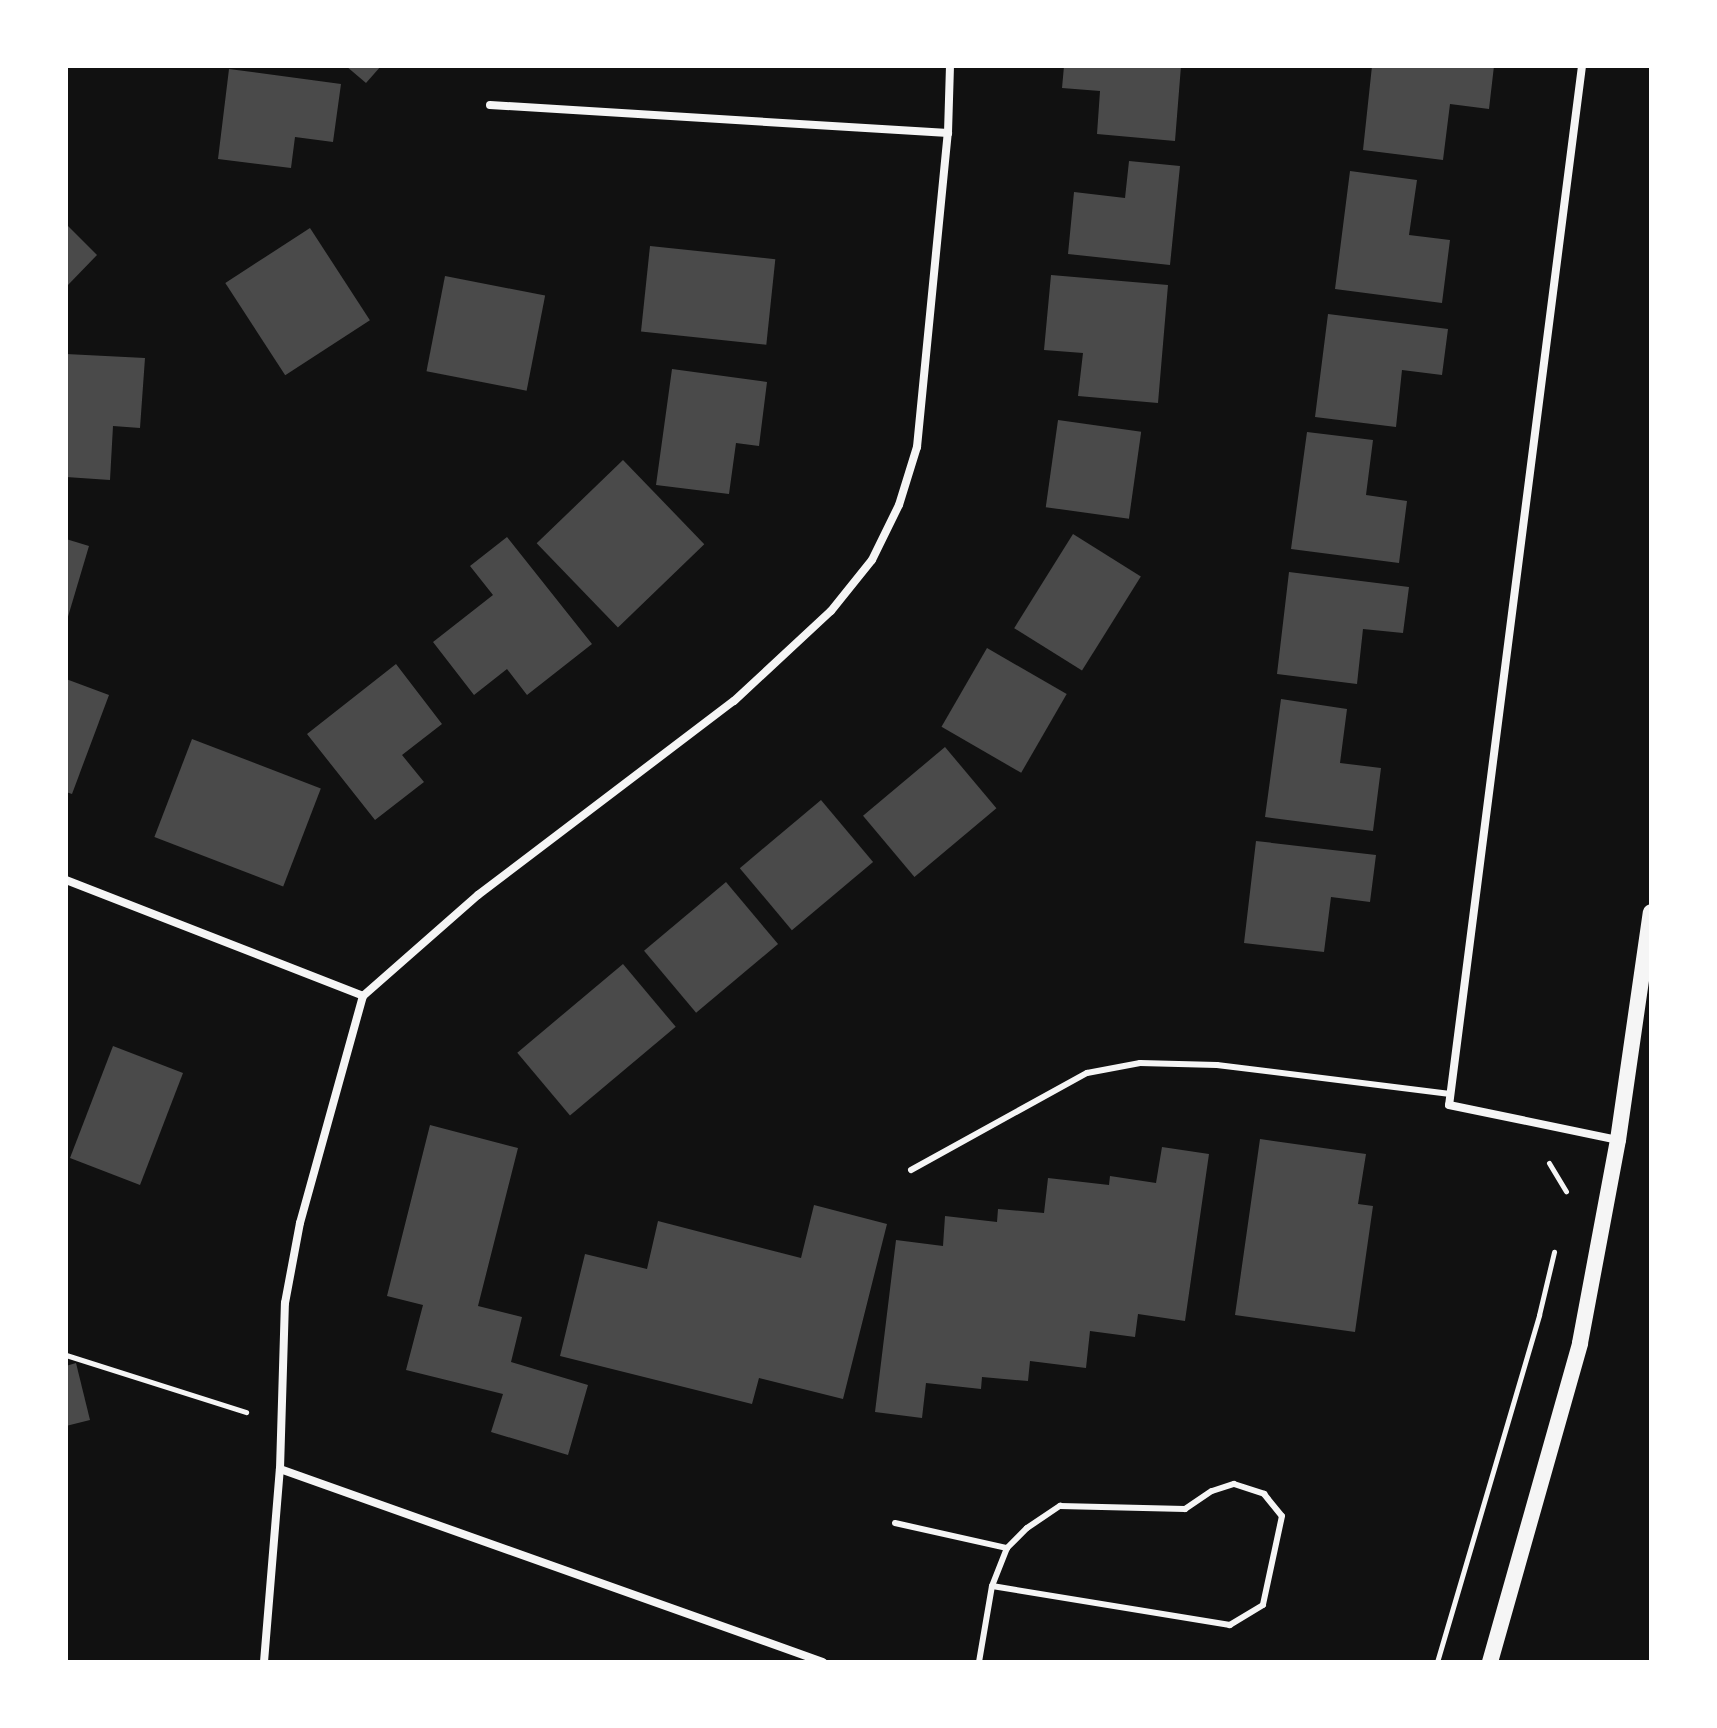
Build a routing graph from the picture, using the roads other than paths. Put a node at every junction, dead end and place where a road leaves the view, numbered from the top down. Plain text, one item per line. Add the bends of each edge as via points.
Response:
1 (950, 66) edge
2 (1582, 66) edge
3 (490, 105) dead end
4 (948, 133) junction
5 (66, 880) edge
6 (1651, 912) edge
7 (363, 996) junction
8 (1450, 1094) junction
9 (1618, 1140) junction
10 (911, 1170) dead end
11 (280, 1469) junction
12 (895, 1523) dead end
13 (1007, 1548) junction
14 (992, 1586) junction
15 (264, 1662) edge
16 (823, 1662) edge
17 (979, 1662) edge
18 (1490, 1662) edge

1 - 4 street
2 - 8 street
3 - 4 street
4 - 7 street via 917,447 899,505 872,560 831,611 734,701 478,895
5 - 7 street
6 - 9 main road
7 - 11 street via 300,1223 285,1303
8 - 9 street via 1449,1105
8 - 10 lane via 1217,1065 1140,1063 1087,1073
9 - 18 main road via 1580,1343
11 - 15 street
11 - 16 street
12 - 13 lane
13 - 14 lane
13 - 14 lane via 1060,1506 1185,1509 1234,1484 1264,1494 1282,1516 1263,1605 1230,1625
14 - 17 lane

